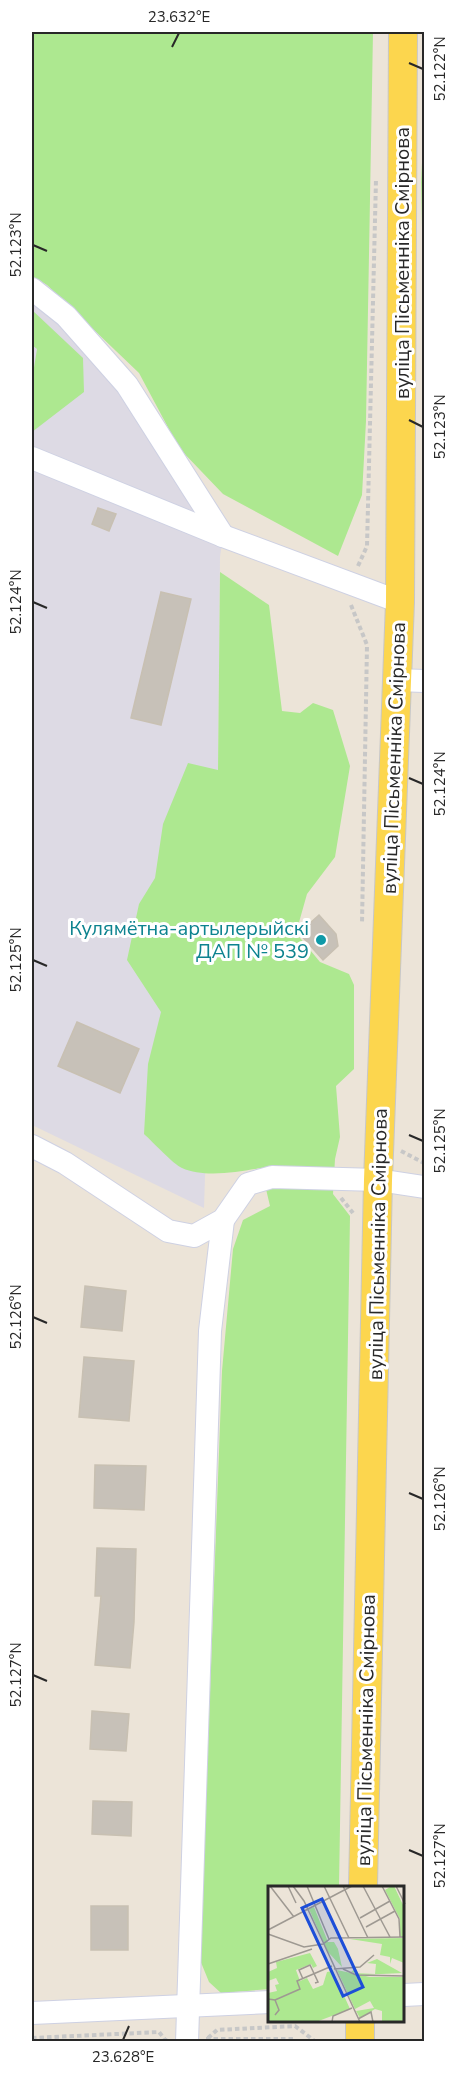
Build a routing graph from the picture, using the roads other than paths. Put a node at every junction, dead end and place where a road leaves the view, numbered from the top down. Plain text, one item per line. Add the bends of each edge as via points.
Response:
1 (403, 32) edge
2 (32, 289) edge
3 (32, 458) edge
4 (223, 536) junction
5 (400, 602) junction
6 (411, 680) edge
7 (32, 1146) edge
8 (378, 1180) junction
9 (424, 1187) edge
10 (223, 1220) junction
11 (363, 1886) edge
12 (424, 1994) edge
13 (405, 1995) edge
14 (268, 2002) edge
15 (188, 2007) junction
16 (32, 2013) edge
17 (360, 2022) edge
18 (187, 2040) edge
19 (360, 2042) edge

1 - 5 main road, вуліца Пісьменніка Смірнова
2 - 4 street via 66,316 127,385
3 - 4 street, вуліца Пісьменніка Смірнова
4 - 5 street, вуліца Пісьменніка Смірнова
5 - 6 main road, вуліца Пісьменніка Смірнова
6 - 8 main road, вуліца Пісьменніка Смірнова
7 - 10 street via 65,1163 168,1231 194,1236
8 - 9 street
8 - 10 street via 272,1177 248,1184
8 - 11 main road, вуліца Пісьменніка Смірнова
10 - 15 street via 210,1331
12 - 13 street
14 - 15 street
15 - 16 street
15 - 18 street
17 - 19 main road

